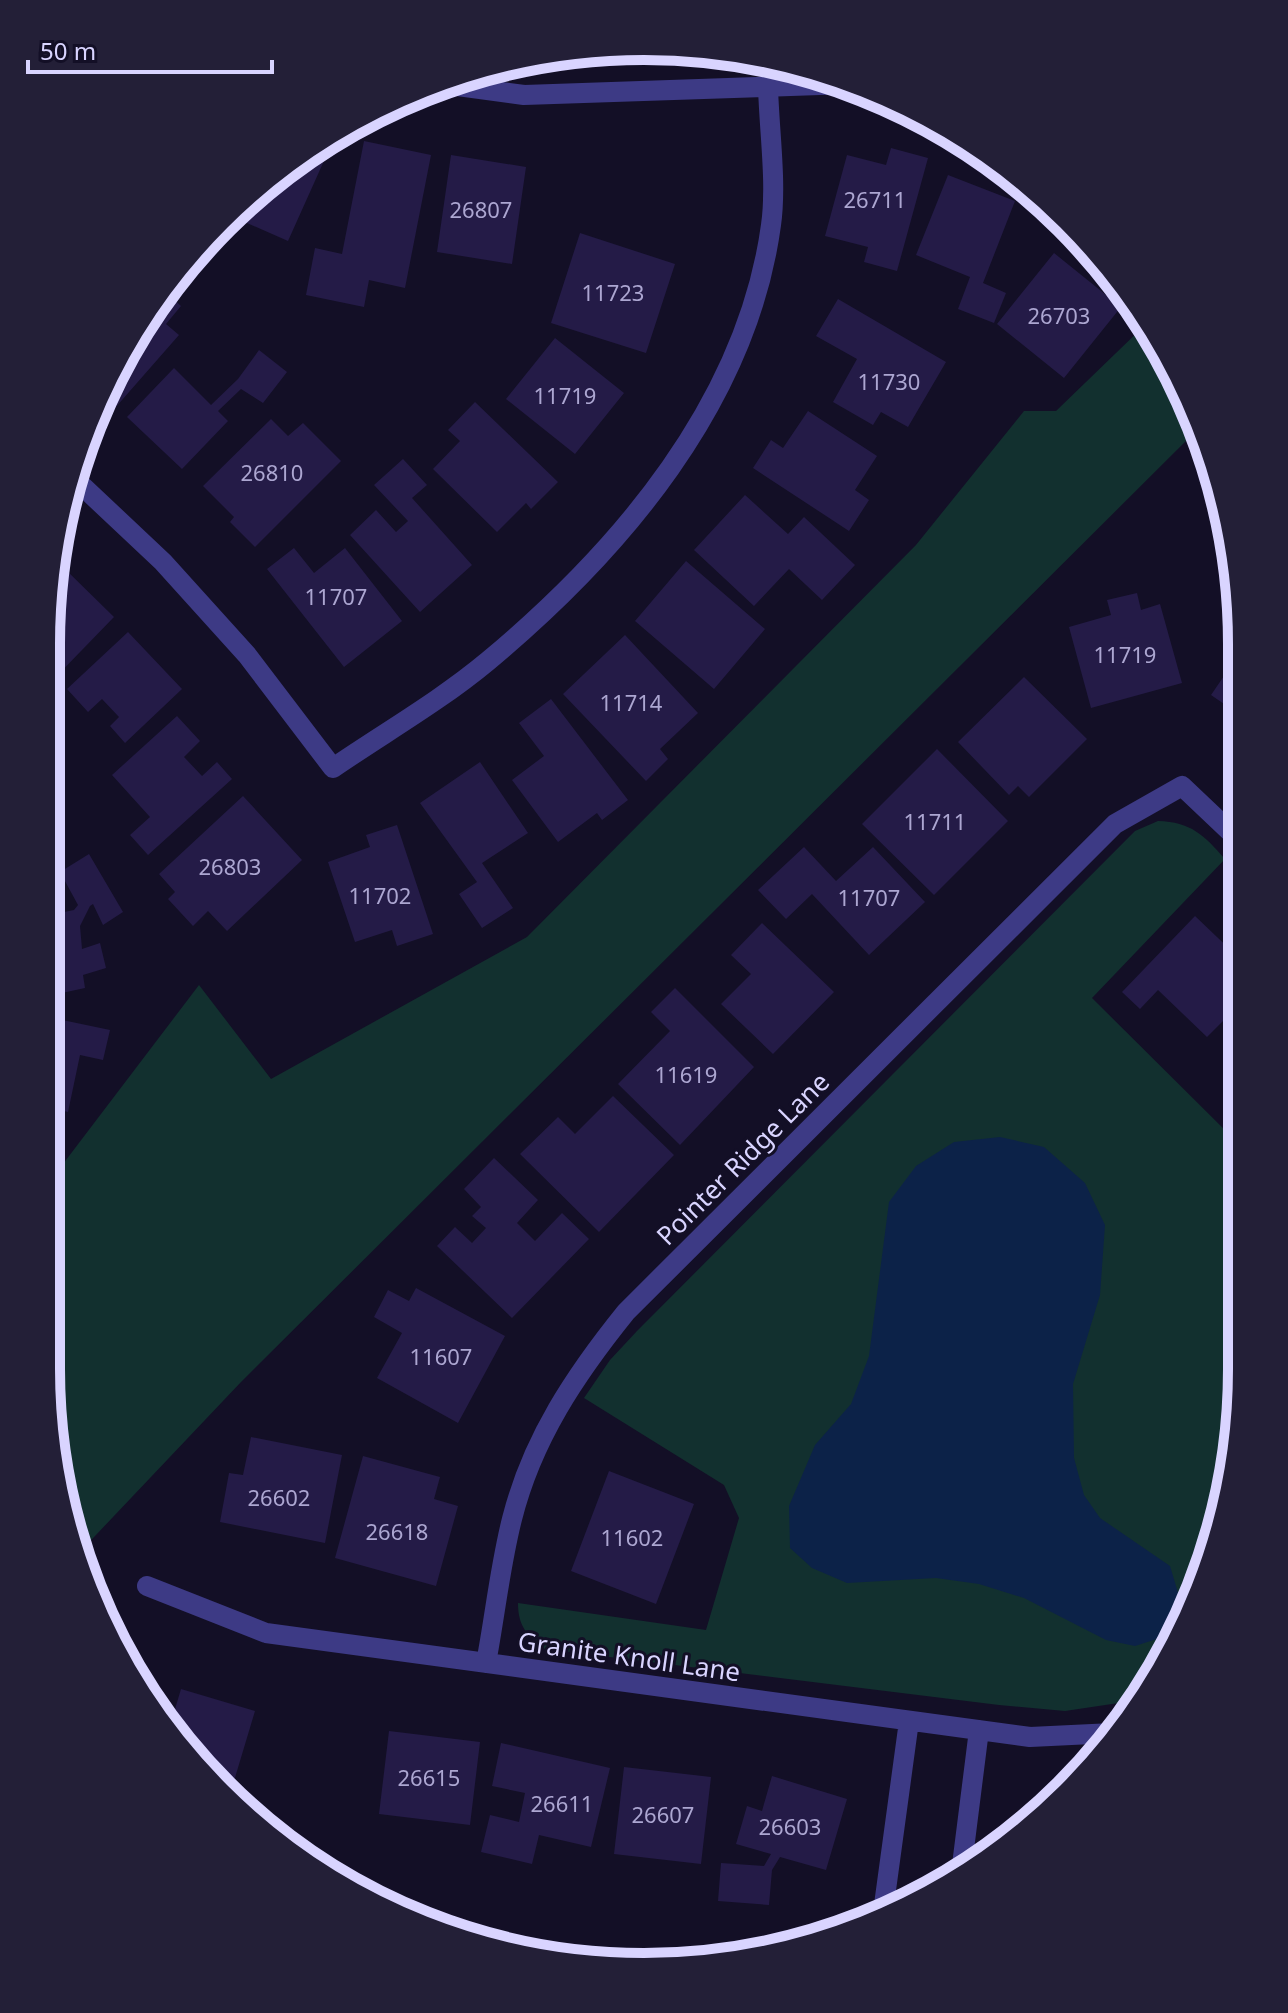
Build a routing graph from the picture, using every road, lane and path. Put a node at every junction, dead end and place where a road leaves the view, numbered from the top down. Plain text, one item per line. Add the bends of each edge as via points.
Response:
1 (812, 85) edge
2 (768, 86) junction
3 (468, 87) edge
4 (82, 486) edge
5 (1228, 830) edge
6 (147, 1586) dead end
7 (486, 1663) junction
8 (909, 1721) junction
9 (979, 1730) junction
10 (1100, 1734) edge
11 (963, 1858) edge
12 (884, 1901) edge

1 - 2 street
2 - 3 street via 524,95
2 - 4 street via 772,223 756,301 725,379 666,475 599,556 487,662 333,768 247,655 163,562
5 - 7 street, Pointer Ridge Lane via 1182,786 1115,824 626,1312 587,1361 539,1441 512,1518
6 - 7 street, Granite Knoll Lane via 266,1633
7 - 8 street, Granite Knoll Lane
8 - 9 street, Granite Knoll Lane
8 - 12 street
9 - 10 street, Granite Knoll Lane via 1030,1737
9 - 11 street

